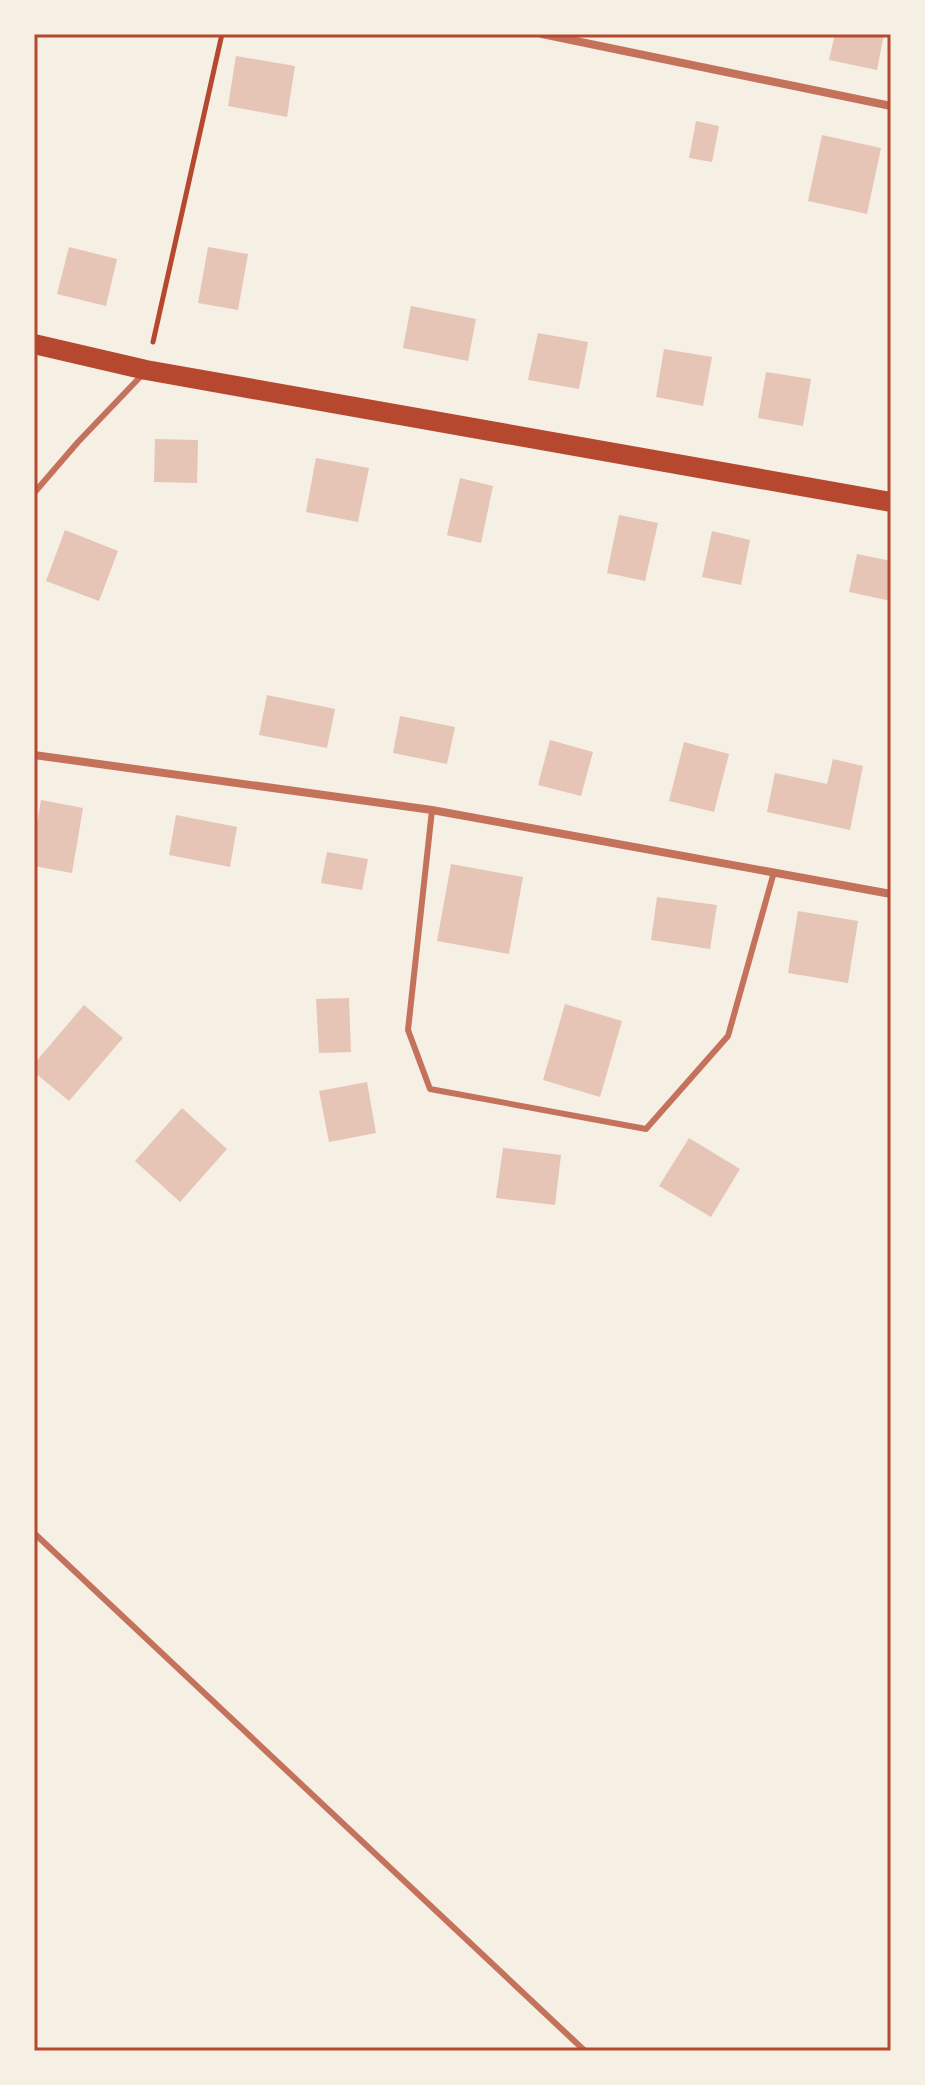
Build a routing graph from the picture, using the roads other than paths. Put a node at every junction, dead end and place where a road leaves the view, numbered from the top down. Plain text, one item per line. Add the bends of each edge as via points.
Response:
1 (542, 34) edge
2 (891, 106) edge
3 (34, 344) edge
4 (146, 370) junction
5 (34, 493) edge
6 (891, 502) edge
7 (34, 755) edge
8 (432, 810) junction
9 (774, 872) junction
10 (891, 894) edge
11 (34, 1533) edge
12 (585, 2051) edge

1 - 2 street
3 - 4 main road
4 - 5 lane
4 - 6 main road
7 - 8 street
8 - 9 street
8 - 9 lane via 408,1030 430,1089 646,1129 728,1036
9 - 10 street
11 - 12 lane

